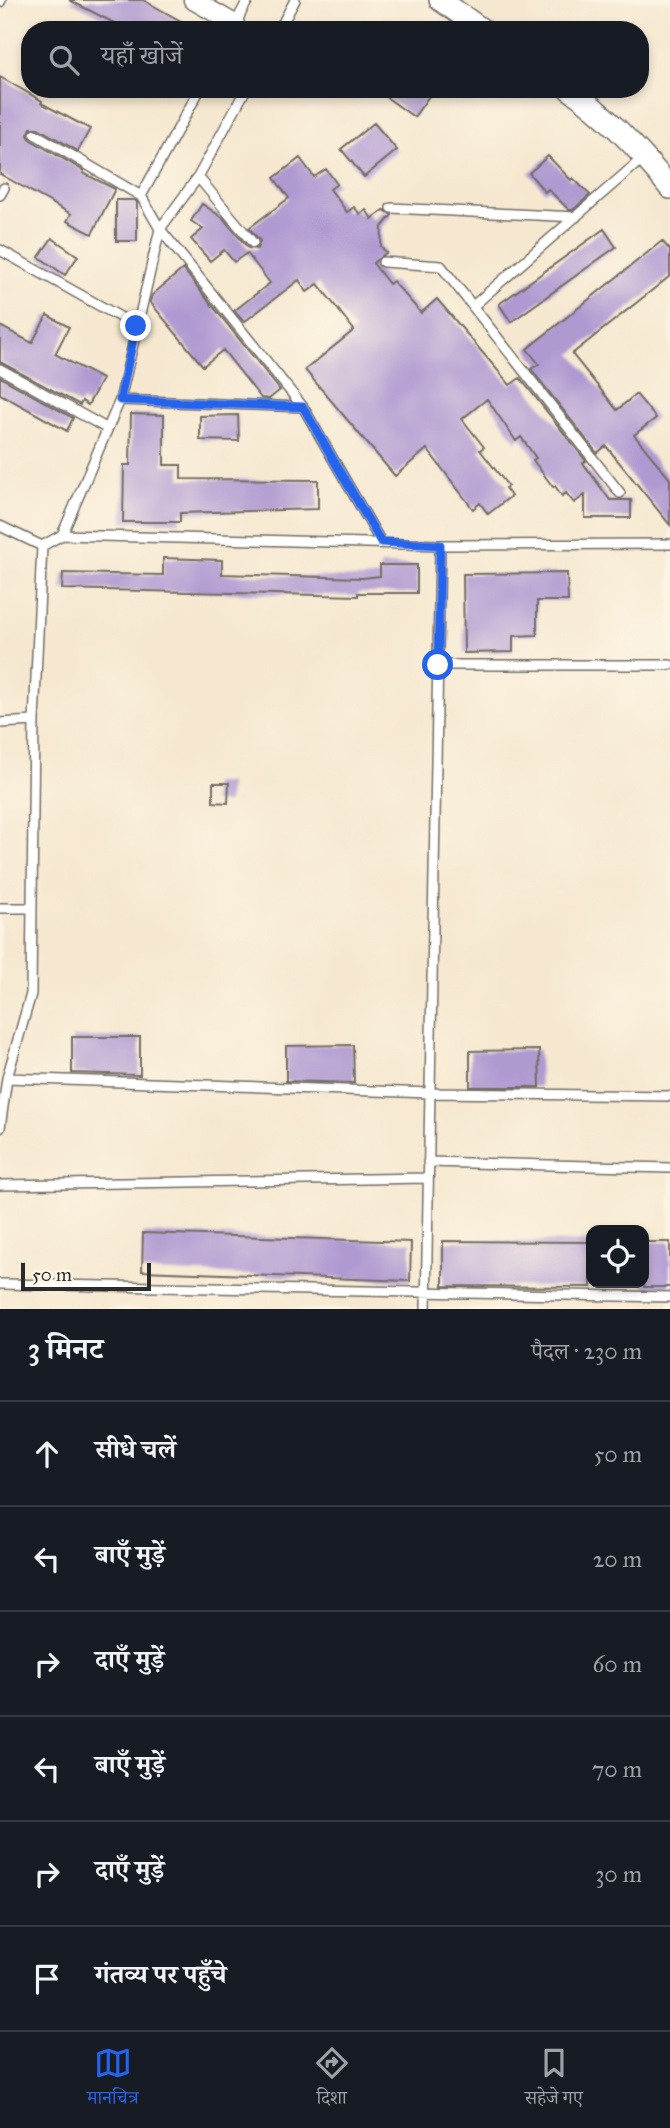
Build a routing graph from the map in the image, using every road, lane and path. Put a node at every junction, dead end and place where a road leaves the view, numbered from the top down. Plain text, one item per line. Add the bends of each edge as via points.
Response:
1 (192, 0) edge
2 (248, 0) edge
3 (295, 0) edge
4 (440, 0) edge
5 (225, 21) edge
6 (237, 21) edge
7 (284, 21) edge
8 (470, 21) edge
9 (195, 98) edge
10 (241, 98) edge
11 (582, 98) edge
12 (35, 134) dead end
13 (645, 156) junction
14 (198, 177) junction
15 (670, 188) edge
16 (141, 196) junction
17 (391, 208) dead end
18 (576, 217) junction
19 (160, 229) junction
20 (253, 243) dead end
21 (0, 250) edge
22 (383, 262) dead end
23 (473, 306) junction
24 (136, 326) junction
25 (0, 369) edge
26 (120, 400) junction
27 (303, 407) junction
28 (106, 428) junction
29 (620, 493) dead end
30 (0, 526) edge
31 (62, 535) junction
32 (381, 542) junction
33 (670, 544) edge
34 (440, 545) junction
35 (42, 547) junction
36 (438, 665) junction
37 (670, 665) edge
38 (34, 721) junction
39 (0, 723) edge
40 (0, 908) edge
41 (32, 908) junction
42 (5, 1079) edge
43 (430, 1093) junction
44 (670, 1096) edge
45 (0, 1128) edge
46 (428, 1161) junction
47 (670, 1168) edge
48 (428, 1178) junction
49 (0, 1185) edge
50 (0, 1284) edge
51 (426, 1292) junction
52 (670, 1297) edge
53 (426, 1309) edge

1 - 5 street
2 - 6 lane
3 - 7 lane
4 - 8 street
9 - 16 lane
10 - 14 lane
11 - 13 street
12 - 16 lane
13 - 15 street
13 - 18 lane
14 - 19 lane
14 - 20 lane
16 - 19 lane
17 - 18 lane
18 - 23 lane
19 - 24 lane
19 - 27 lane
21 - 24 lane
22 - 23 lane via 441,265
23 - 29 lane
24 - 26 lane
25 - 28 lane
26 - 27 lane
26 - 28 lane
27 - 32 lane
28 - 31 lane
30 - 35 lane
31 - 32 lane
31 - 35 lane
32 - 34 lane
33 - 34 lane
34 - 36 lane
35 - 38 lane
36 - 37 lane
36 - 43 lane
38 - 39 lane
38 - 41 lane
40 - 41 lane
41 - 42 lane via 31,994
42 - 43 lane
42 - 45 lane
43 - 44 lane
43 - 46 lane
46 - 47 lane
46 - 48 lane
48 - 49 lane
48 - 51 lane
50 - 51 lane
51 - 52 lane
51 - 53 lane

